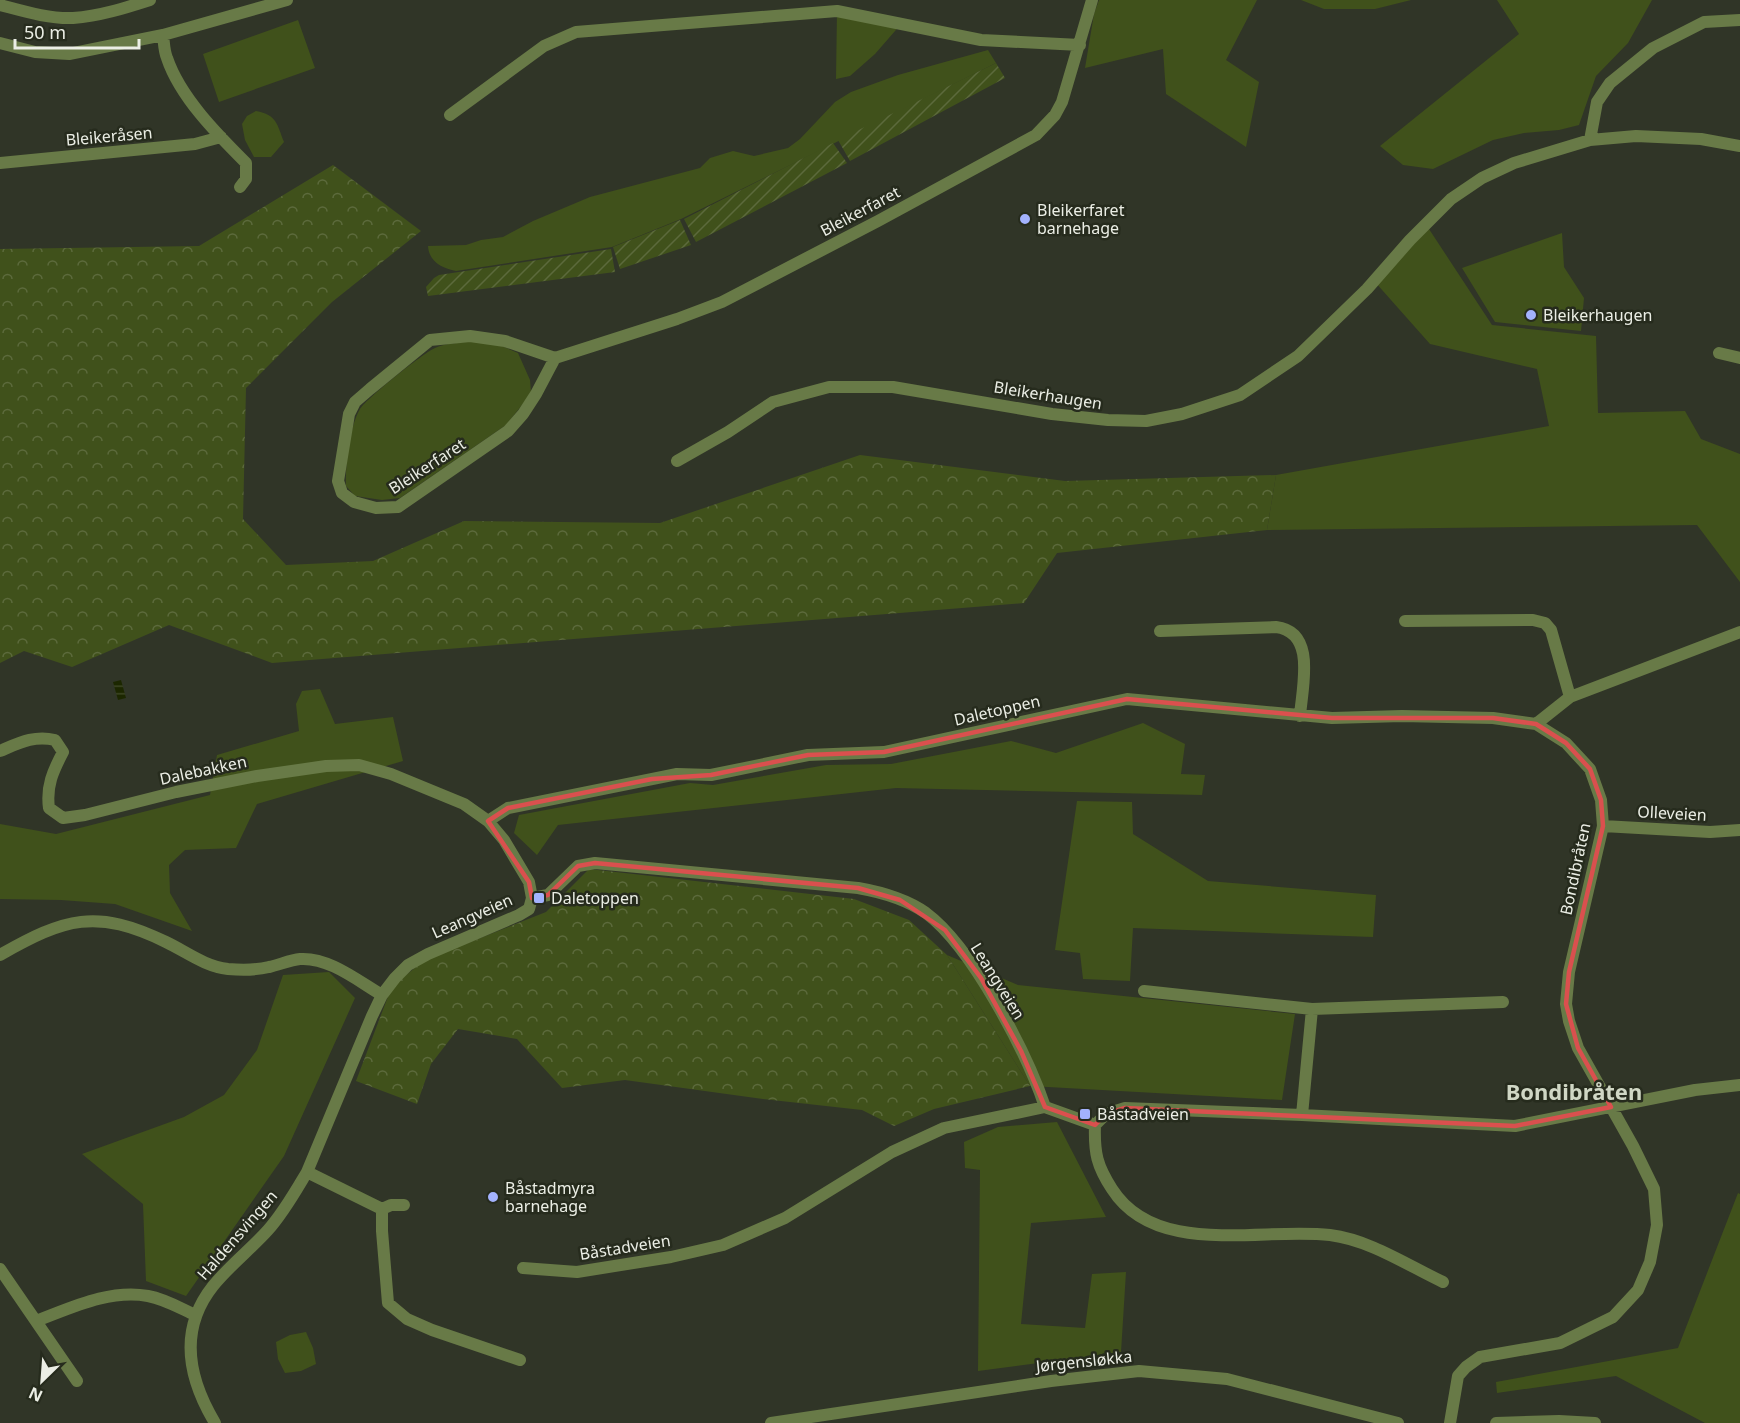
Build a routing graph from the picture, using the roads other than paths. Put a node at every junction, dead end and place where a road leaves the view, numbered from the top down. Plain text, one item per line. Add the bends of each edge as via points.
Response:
1 (150, 0) edge
2 (287, 0) edge
3 (1092, 0) edge
4 (0, 5) edge
5 (1740, 20) edge
6 (163, 35) junction
7 (0, 43) edge
8 (1080, 45) junction
9 (450, 115) dead end
10 (220, 137) junction
11 (1590, 140) junction
12 (1740, 146) edge
13 (0, 163) edge
14 (240, 187) dead end
15 (1719, 353) dead end
16 (555, 358) junction
17 (1740, 358) edge
18 (677, 461) dead end
19 (1404, 621) dead end
20 (1160, 632) dead end
21 (1740, 632) edge
22 (1570, 697) junction
23 (1251, 710) joint
24 (1300, 716) junction
25 (1536, 724) junction
26 (0, 751) edge
27 (488, 821) junction
28 (1603, 826) junction
29 (1740, 830) edge
30 (532, 898) junction
31 (0, 955) edge
32 (1144, 991) dead end
33 (382, 995) junction
34 (1503, 1002) dead end
35 (1312, 1009) junction
36 (1740, 1085) edge
37 (1045, 1107) junction
38 (1611, 1107) junction
39 (1302, 1115) junction
40 (1095, 1125) junction
41 (307, 1172) junction
42 (404, 1204) dead end
43 (382, 1209) junction
44 (523, 1268) dead end
45 (0, 1269) edge
46 (1443, 1282) dead end
47 (195, 1315) junction
48 (36, 1321) junction
49 (520, 1360) dead end
50 (77, 1382) dead end
51 (215, 1423) edge
52 (771, 1423) edge
53 (1398, 1423) edge
54 (1450, 1423) edge
55 (1496, 1423) edge
56 (1595, 1423) edge

1 - 4 street via 71,18
2 - 6 street
3 - 8 street, Bleikerfaret
5 - 11 street via 1704,22 1653,48 1610,84 1597,102
6 - 7 street via 69,54 35,52
6 - 10 street via 177,83
8 - 9 street via 981,40 837,11 576,32 544,46
8 - 16 street, Bleikerfaret via 1062,102 1036,135 722,302
10 - 13 street, Bleikeråsen via 195,144
10 - 14 street via 246,163 246,179
11 - 12 street, Bleikerhaugen via 1636,136
11 - 18 street, Bleikerhaugen via 1514,163 1451,199 1298,356 1240,395 1146,421 1052,414 893,387 829,387 773,402
15 - 17 street
16 - 16 street, Bleikerfaret via 505,341 470,336 430,340 355,402 349,414 338,481 342,494 376,508 398,507 508,431 536,394
19 - 22 street via 1545,623 1551,630
20 - 24 street via 1276,627 1291,630 1303,652
21 - 22 street
22 - 25 street
23 - 24 street, Bondibråten
23 - 27 street, Daletoppen via 1119,700 884,752 808,755 711,775 652,778 508,808
24 - 25 street, Bondibråten via 1493,718
25 - 28 street, Bondibråten via 1566,743 1590,769 1601,800
26 - 27 street, Dalebakken via 28,739 55,740 63,752 47,795 49,807 63,818 257,776 359,765 464,804
27 - 30 street via 529,882
28 - 29 street, Olleveien
28 - 38 street, Bondibråten via 1569,972 1566,1004 1578,1048
30 - 33 street, Leangveien via 529,909 519,915 408,965
30 - 37 street, Leangveien via 549,896 578,866 595,863 858,888 900,900 925,913 945,930 981,978 1022,1051
31 - 33 street via 59,926 105,921 126,925 166,942 202,963 229,969 267,968 299,959 314,960
32 - 35 street
33 - 41 street, Haldensvingen
34 - 35 street
35 - 39 street
36 - 38 street
37 - 40 street
37 - 44 street, Båstadveien via 944,1128 892,1152 785,1218 723,1245 577,1272
38 - 39 street via 1515,1126
38 - 54 street, Bondibråten via 1654,1189 1657,1225 1650,1262 1638,1290 1613,1317 1560,1343 1480,1357 1466,1366 1458,1376
39 - 40 street via 1125,1108 1106,1114
40 - 46 street via 1094,1151 1100,1171 1136,1216 1159,1228 1185,1233 1330,1235 1373,1248
41 - 43 street
41 - 47 street, Haldensvingen via 269,1229 212,1287
42 - 43 street
43 - 49 street via 388,1303 407,1319 432,1330
45 - 48 street
47 - 48 street via 147,1296 119,1295
47 - 51 street, Haldensvingen via 190,1353 193,1375
48 - 50 street
52 - 53 street, Jørgensløkka via 1139,1371 1227,1379
55 - 56 street

